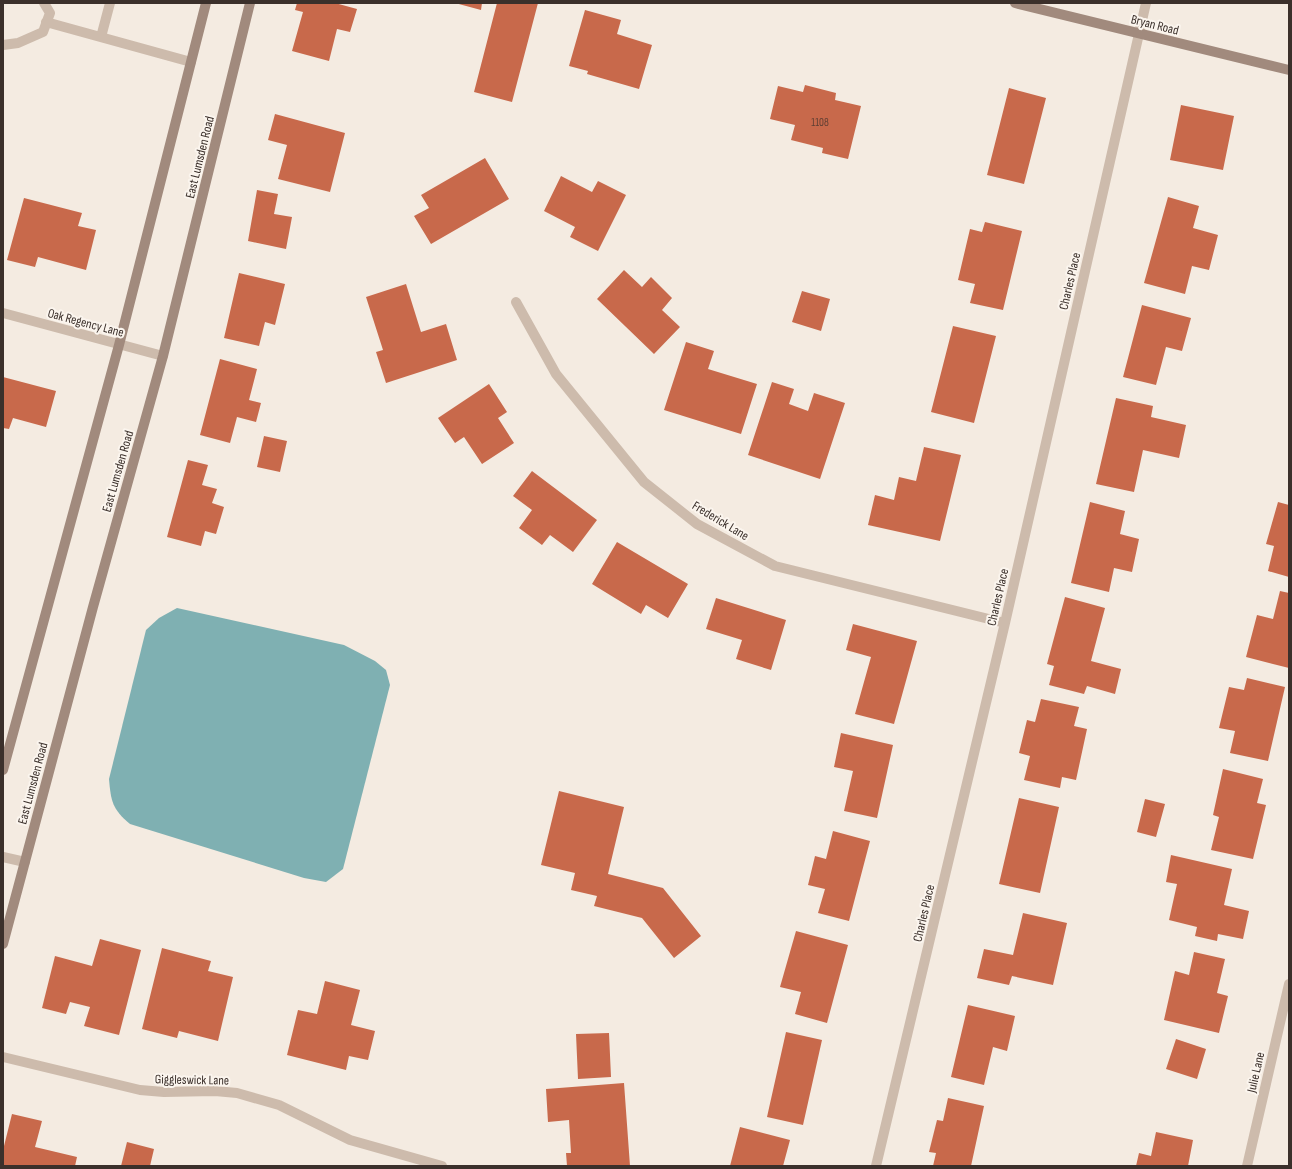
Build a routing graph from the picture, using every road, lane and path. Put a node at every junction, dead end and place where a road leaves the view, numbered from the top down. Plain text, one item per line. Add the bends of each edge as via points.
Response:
1 (44, 3) edge
2 (110, 3) edge
3 (206, 3) edge
4 (250, 3) edge
5 (1015, 3) edge
6 (1146, 3) edge
7 (46, 22) junction
8 (1139, 33) junction
9 (101, 38) junction
10 (3, 45) edge
11 (191, 62) junction
12 (1289, 70) edge
13 (516, 302) dead end
14 (3, 313) edge
15 (119, 345) junction
16 (163, 356) junction
17 (1005, 623) junction
18 (3, 770) edge
19 (3, 857) edge
20 (25, 862) junction
21 (3, 944) edge
22 (1289, 984) edge
23 (3, 1057) edge
24 (442, 1166) edge
25 (876, 1166) edge
26 (1247, 1166) edge

1 - 7 street via 50,13
2 - 9 street
3 - 11 main road
4 - 16 main road, East Lumsden Road
5 - 8 main road, Bryan Road
6 - 8 street, Charles Place
7 - 9 street
7 - 10 street via 43,32 18,43
8 - 12 main road, Bryan Road
8 - 17 street, Charles Place
9 - 11 street
11 - 15 main road
13 - 17 street, Frederick Lane via 556,374 644,482 697,524 775,566
14 - 15 street, Oak Regency Lane
15 - 16 street, Oak Regency Lane
15 - 18 main road
16 - 20 main road, East Lumsden Road via 90,615
17 - 25 street, Charles Place
19 - 20 street
20 - 21 main road, East Lumsden Road
22 - 26 street, Julie Lane
23 - 24 street, Giggleswick Lane via 140,1090 215,1091 244,1095 279,1105 350,1140

